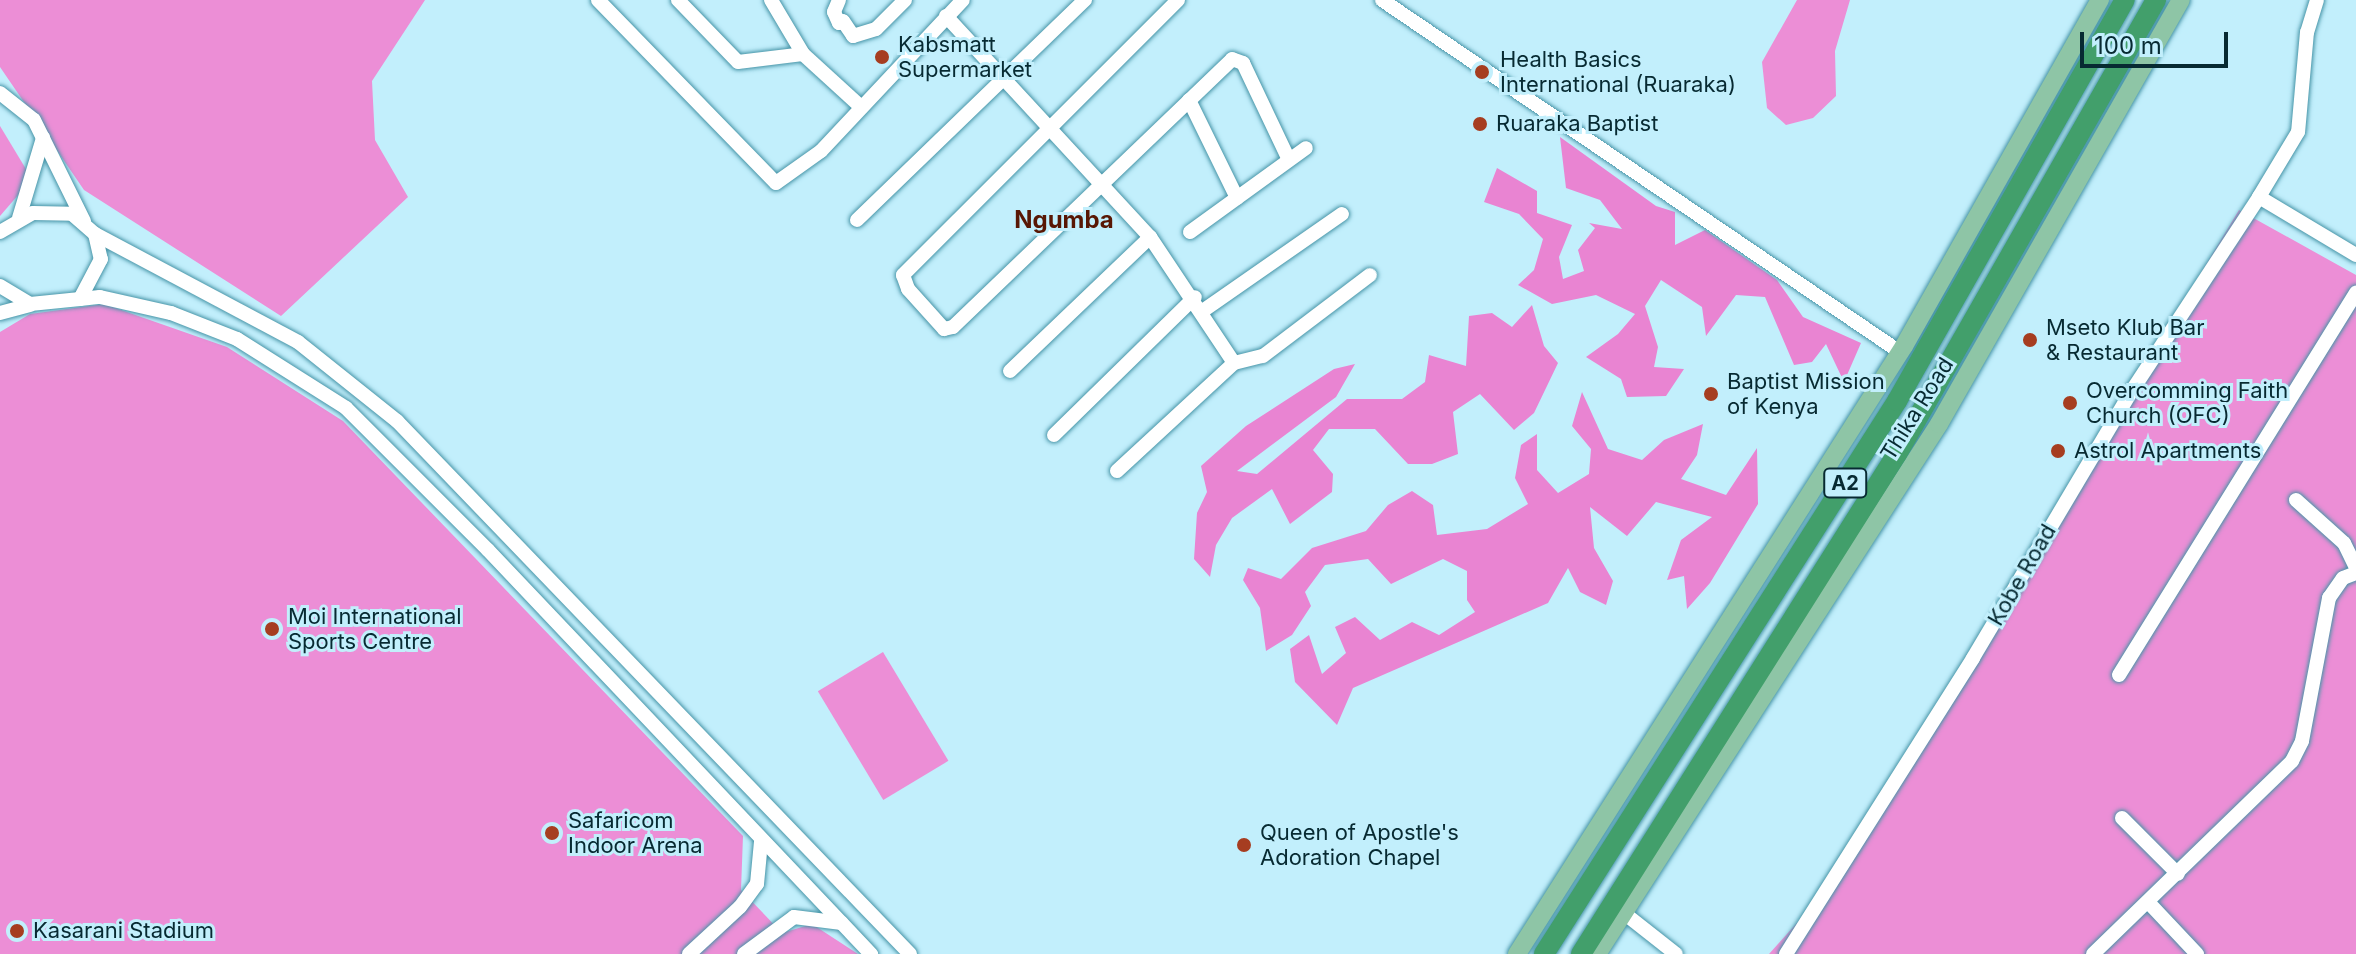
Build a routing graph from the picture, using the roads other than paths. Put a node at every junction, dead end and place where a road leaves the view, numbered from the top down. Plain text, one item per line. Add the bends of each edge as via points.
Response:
1 (598, 0) edge
2 (678, 0) edge
3 (771, 0) edge
4 (839, 0) edge
5 (905, 0) edge
6 (963, 0) edge
7 (1085, 0) edge
8 (1382, 0) edge
9 (2100, 0) edge
10 (2116, 0) edge
11 (2125, 0) edge
12 (2156, 0) edge
13 (2181, 0) edge
14 (2317, 0) edge
15 (1171, 2) edge
16 (946, 16) junction
17 (803, 54) junction
18 (2091, 56) junction
19 (1003, 77) junction
20 (0, 93) edge
21 (1189, 100) junction
22 (861, 107) junction
23 (1051, 127) junction
24 (43, 138) junction
25 (1306, 148) dead end
26 (1289, 160) junction
27 (1103, 182) junction
28 (2259, 197) junction
29 (1237, 198) junction
30 (1342, 214) dead end
31 (19, 218) junction
32 (857, 220) dead end
33 (84, 221) junction
34 (0, 232) edge
35 (1190, 232) dead end
36 (95, 234) junction
37 (1150, 237) junction
38 (2356, 255) edge
39 (1370, 275) dead end
40 (0, 286) edge
41 (2356, 293) edge
42 (1195, 297) junction
43 (80, 299) junction
44 (30, 304) junction
45 (1204, 310) junction
46 (0, 313) edge
47 (1900, 352) junction
48 (1234, 363) junction
49 (1010, 371) dead end
50 (1054, 435) dead end
51 (1117, 471) dead end
52 (2296, 500) dead end
53 (2356, 570) edge
54 (1812, 591) junction
55 (1805, 631) junction
56 (2119, 675) dead end
57 (2122, 818) dead end
58 (761, 842) junction
59 (2178, 874) junction
60 (2149, 903) junction
61 (1624, 913) junction
62 (842, 923) junction
63 (689, 954) edge
64 (744, 954) edge
65 (871, 954) edge
66 (910, 954) edge
67 (1517, 954) edge
68 (1544, 954) edge
69 (1581, 954) edge
70 (1597, 954) edge
71 (1676, 954) edge
72 (1786, 954) edge
73 (2093, 954) edge
74 (2197, 954) edge

1 - 22 street via 776,183 821,151
2 - 17 street via 738,62
3 - 17 street
4 - 5 street via 834,12 853,36 876,29
6 - 16 street
7 - 19 street
8 - 47 street
9 - 47 main road, Thika Road
10 - 18 highway
11 - 18 highway, Thika Road / A2
12 - 54 highway, Thika Road / A2 via 1982,310
13 - 55 main road, Thika Road via 1939,424
14 - 28 street, Kobe Road via 2307,32 2298,132
15 - 23 street
16 - 19 street
16 - 22 street
17 - 22 street
18 - 68 highway, Thika Road / A2 via 1897,401
19 - 23 street
19 - 32 street
20 - 24 street via 28,114
21 - 26 street via 1227,63 1240,60
21 - 27 street
21 - 29 street
23 - 27 street
23 - 27 street via 903,275 908,289 944,329 953,327
24 - 31 street
24 - 33 street
25 - 26 street
26 - 29 street
27 - 37 street
28 - 38 street
28 - 72 street, Kobe Road via 2149,364 1973,658
29 - 35 street
30 - 45 street
31 - 33 street via 52,211
31 - 34 street
33 - 36 street
36 - 43 street via 101,259
36 - 66 street via 298,342 397,421
37 - 42 street
37 - 49 street
39 - 48 street via 1263,356
40 - 44 street
41 - 56 street
42 - 45 street
42 - 50 street
43 - 44 street
43 - 58 street via 100,297 171,313 237,339 346,408 488,550
44 - 46 street
45 - 48 street
47 - 67 main road, Thika Road
48 - 51 street
52 - 53 street via 2344,543
53 - 59 street via 2329,598 2302,741 2292,761
54 - 55 highway
54 - 69 highway, Thika Road / A2
55 - 61 main road, Thika Road
57 - 59 street
58 - 62 street
58 - 63 street via 757,884
59 - 60 street
60 - 73 street
60 - 74 street
61 - 70 main road, Thika Road
61 - 71 street
62 - 64 street via 794,917
62 - 65 street

